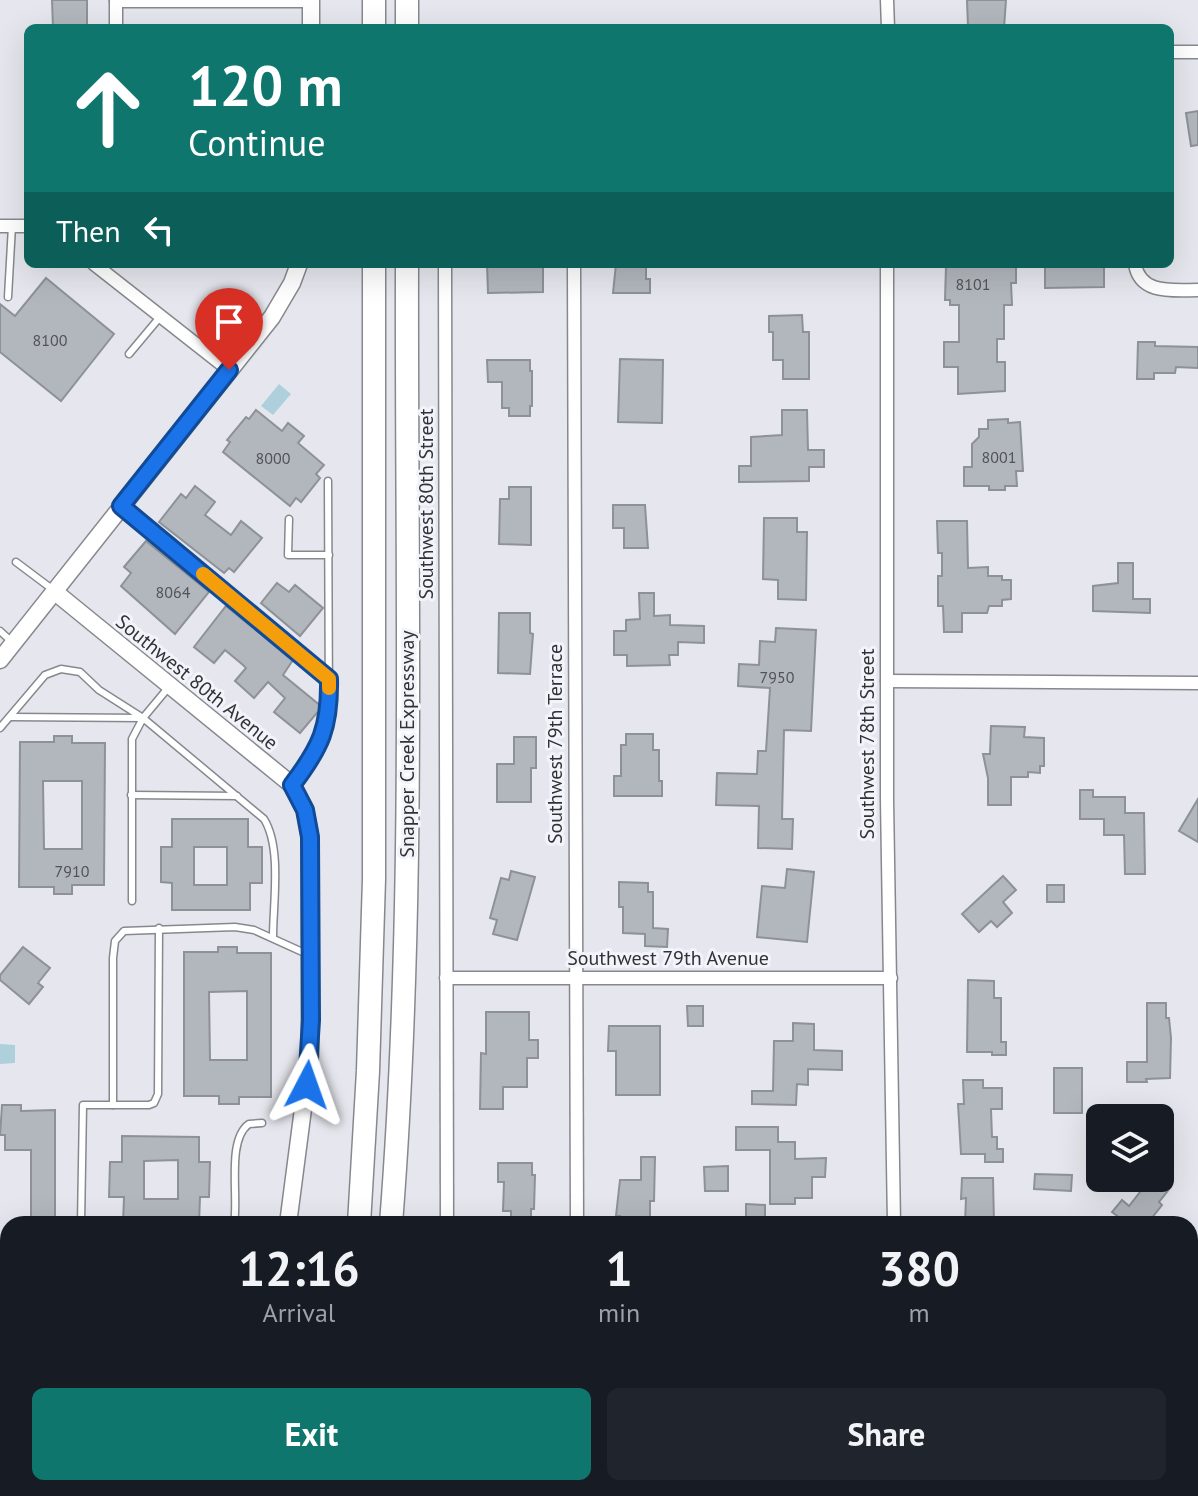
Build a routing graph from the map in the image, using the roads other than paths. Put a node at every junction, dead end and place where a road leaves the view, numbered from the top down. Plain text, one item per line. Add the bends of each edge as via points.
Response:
1 (116, 0) edge
2 (311, 0) edge
3 (374, 0) edge
4 (407, 0) edge
5 (887, 0) edge
6 (116, 24) edge
7 (311, 24) edge
8 (374, 24) edge
9 (407, 24) edge
10 (888, 24) edge
11 (1174, 52) edge
12 (1198, 52) edge
13 (6, 226) edge
14 (99, 268) edge
15 (298, 268) edge
16 (374, 268) edge
17 (407, 268) edge
18 (445, 268) edge
19 (574, 268) edge
20 (887, 268) edge
21 (1136, 268) edge
22 (1198, 290) edge
23 (8, 297) dead end
24 (161, 316) junction
25 (129, 354) dead end
26 (229, 370) junction
27 (328, 481) dead end
28 (121, 506) junction
29 (289, 519) dead end
30 (329, 555) junction
31 (16, 562) dead end
32 (55, 592) junction
33 (0, 631) edge
34 (14, 643) junction
35 (0, 660) edge
36 (329, 679) junction
37 (887, 681) junction
38 (1198, 683) edge
39 (169, 686) junction
40 (10, 717) junction
41 (143, 718) junction
42 (0, 728) edge
43 (292, 785) junction
44 (131, 795) junction
45 (237, 796) junction
46 (132, 901) dead end
47 (159, 928) junction
48 (273, 937) junction
49 (311, 956) junction
50 (446, 978) junction
51 (891, 978) junction
52 (576, 979) junction
53 (113, 1105) junction
54 (262, 1123) dead end
55 (81, 1216) edge
56 (236, 1216) edge
57 (289, 1216) edge
58 (359, 1216) edge
59 (392, 1216) edge
60 (447, 1216) edge
61 (577, 1216) edge
62 (894, 1216) edge
63 (0, 1496) edge
64 (14, 1496) edge

1 - 2 street
1 - 6 street
2 - 7 street
3 - 8 highway
4 - 9 highway
5 - 10 street
11 - 12 street
13 - 23 lane
14 - 24 street
15 - 26 street via 272,317
16 - 58 highway, Snapper Creek Expressway via 374,879
17 - 59 highway, Snapper Creek Expressway via 407,870
18 - 50 street, Southwest 80th Street
19 - 52 street, Southwest 79th Terrace
20 - 37 street, Southwest 78th Street
21 - 22 street via 1145,285
24 - 25 lane
24 - 26 street
26 - 28 street
27 - 30 lane
28 - 32 street
28 - 36 street
29 - 30 lane via 288,555
30 - 36 lane
31 - 32 lane
32 - 34 street
32 - 39 street, Southwest 80th Avenue
33 - 34 lane
34 - 35 street
36 - 43 lane via 325,731
37 - 38 street
37 - 51 street, Southwest 78th Street
39 - 41 lane
39 - 43 street, Southwest 80th Avenue
40 - 41 lane
40 - 41 lane via 45,675 70,669
40 - 42 lane
41 - 44 lane via 132,739
41 - 45 lane
43 - 49 street, Southwest 80th Avenue via 305,810 310,837
44 - 45 lane
44 - 46 lane
45 - 48 lane via 264,819 272,837
47 - 48 lane via 235,927
47 - 53 lane via 124,931 115,941
47 - 53 lane via 158,1094 149,1105
48 - 49 lane
49 - 57 street via 307,1085
50 - 52 street, Southwest 79th Avenue
50 - 60 street, Southwest 80th Street
51 - 52 street, Southwest 79th Avenue
51 - 62 street, Southwest 78th Street
52 - 61 street, Southwest 79th Terrace
53 - 55 lane via 83,1105
54 - 56 lane via 249,1124 240,1134
63 - 64 lane

